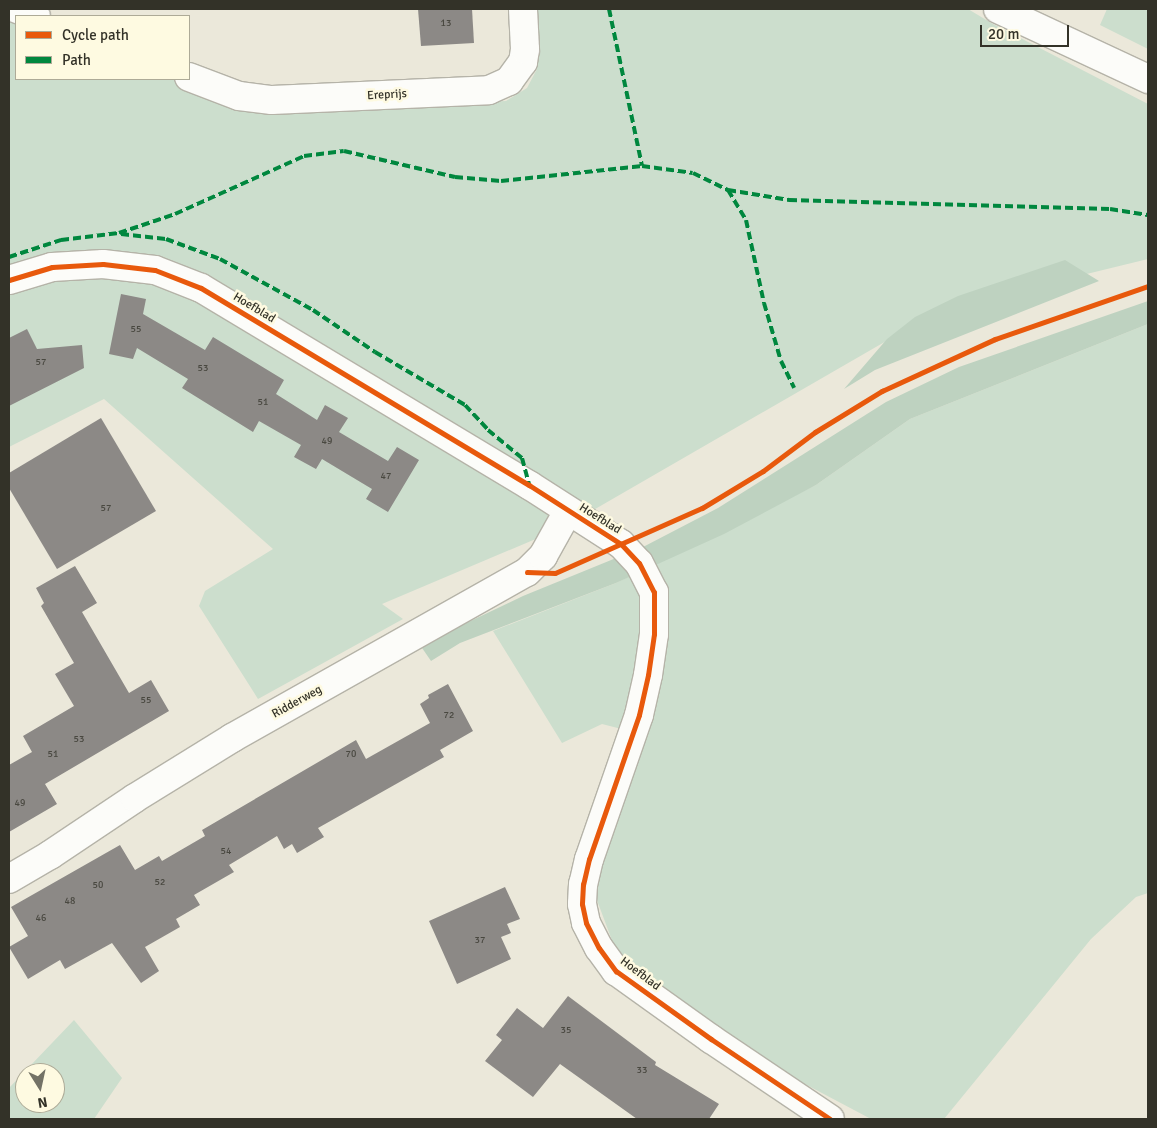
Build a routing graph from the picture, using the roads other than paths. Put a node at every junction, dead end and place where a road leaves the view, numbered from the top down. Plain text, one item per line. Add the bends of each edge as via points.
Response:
1 (17, 9) edge
2 (523, 9) edge
3 (998, 9) edge
4 (33, 15) edge
5 (190, 77) edge
6 (1148, 80) edge
7 (9, 280) edge
8 (568, 511) junction
9 (9, 879) edge
10 (830, 1119) edge

1 - 4 street
2 - 5 street, Ereprijs via 523,62 509,81 489,90 272,100 238,96
3 - 6 street
7 - 8 street, Hoefblad via 52,267 103,264 155,270 201,288
8 - 9 street, Ridderweg via 543,556 527,572 232,738
8 - 10 street, Hoefblad via 621,544 639,563 654,592 654,634 648,675 629,750 606,804 587,867 582,904 586,923 616,971

